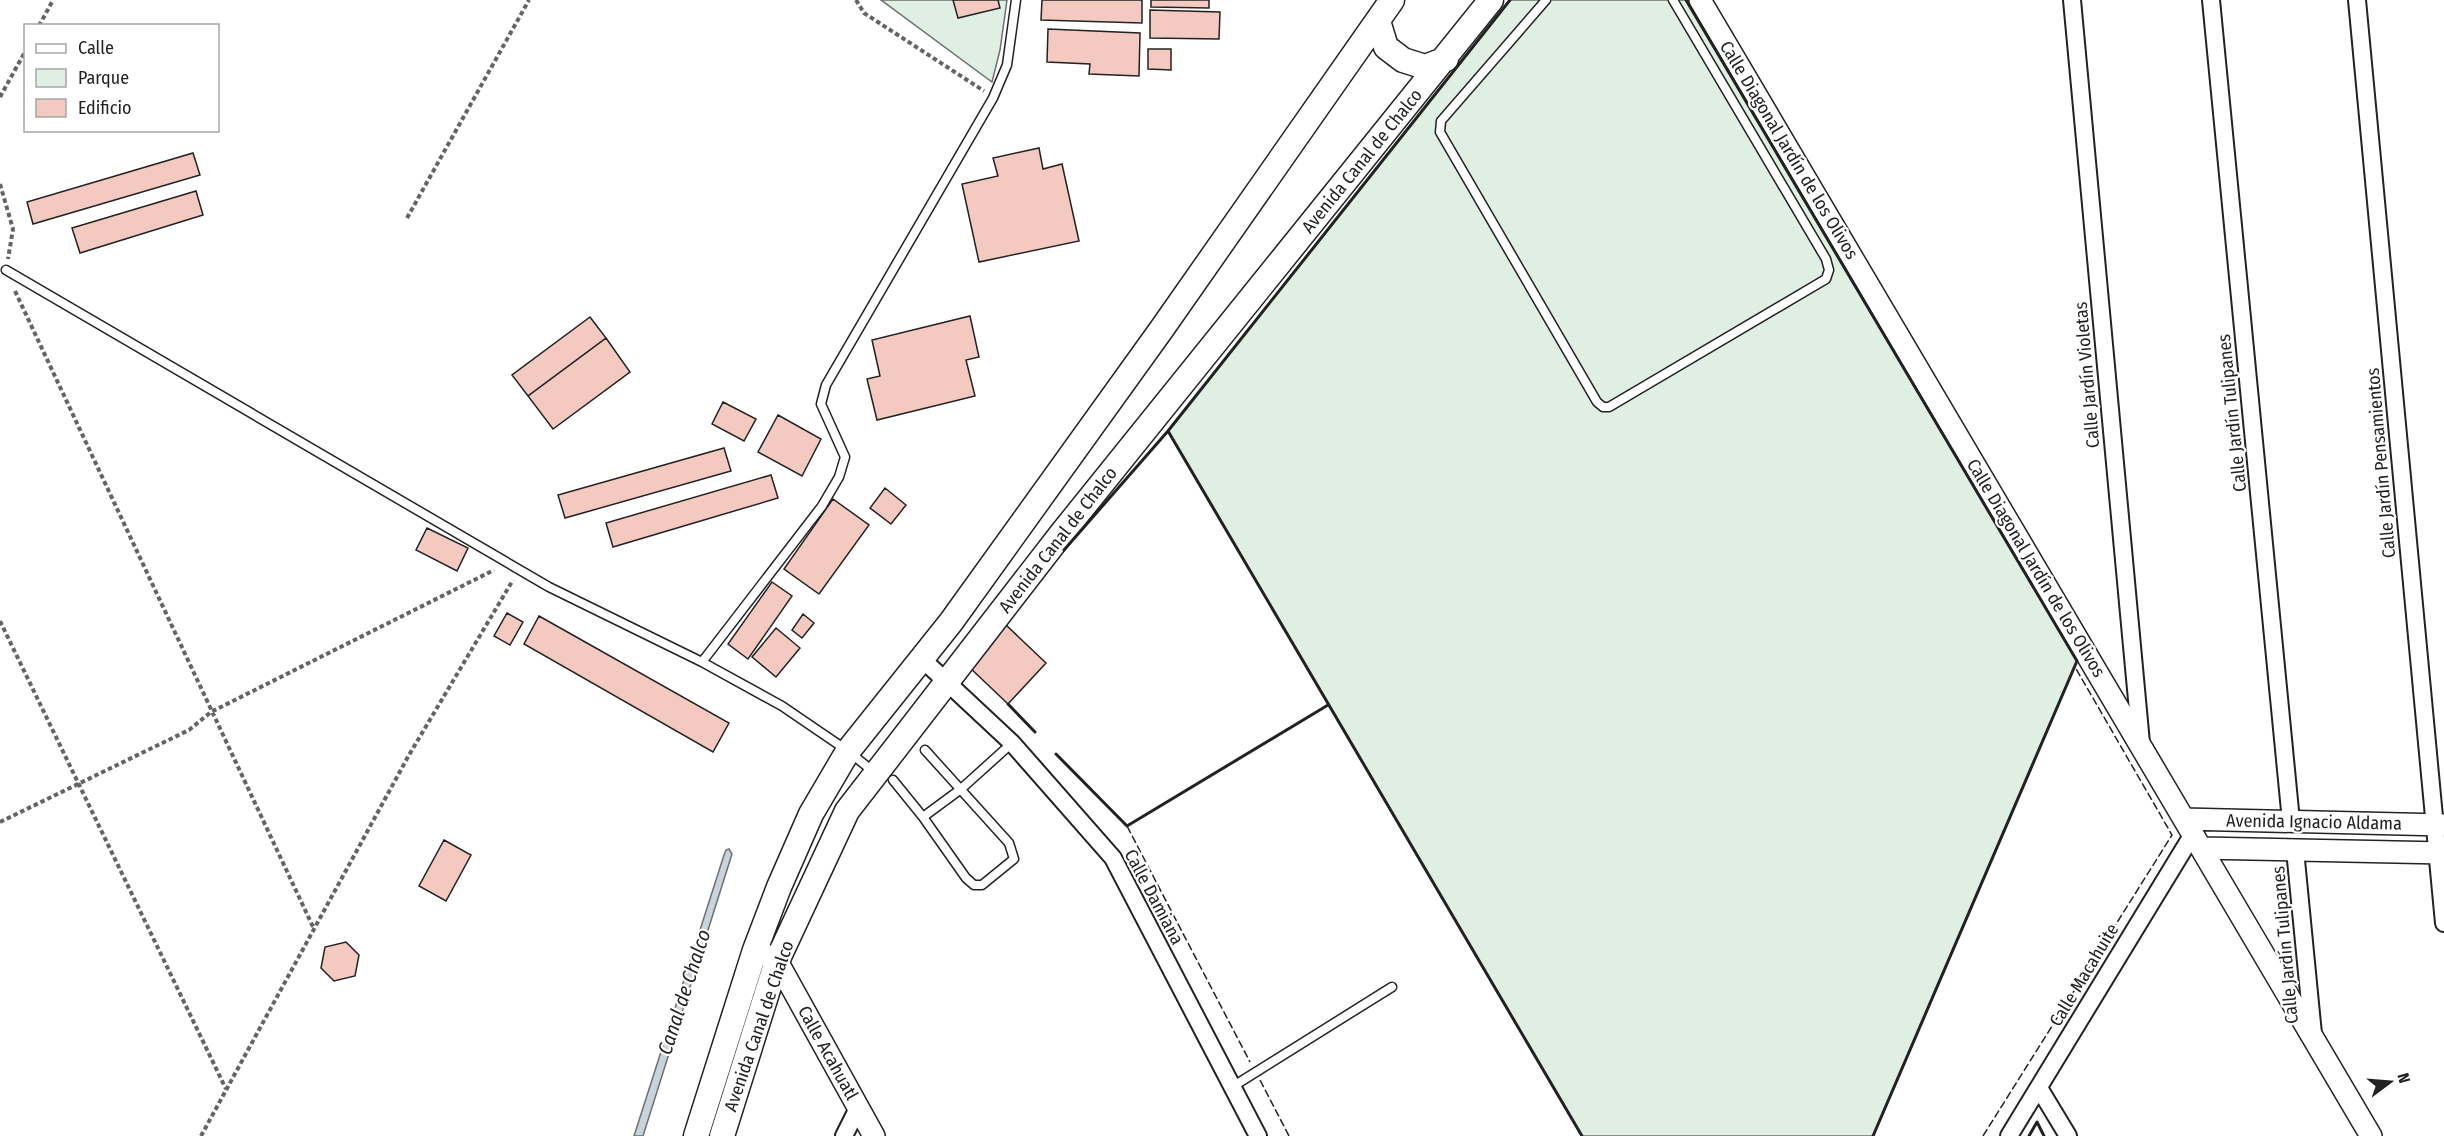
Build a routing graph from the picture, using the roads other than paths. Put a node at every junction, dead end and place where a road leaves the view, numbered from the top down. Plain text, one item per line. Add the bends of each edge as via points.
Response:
1 (1016, 0) edge
2 (1392, 0) edge
3 (1491, 0) edge
4 (1546, 0) edge
5 (1673, 0) edge
6 (1700, 0) edge
7 (2072, 0) edge
8 (2211, 0) edge
9 (2357, 0) edge
10 (1378, 21) junction
11 (1446, 59) junction
12 (6, 270) road end
13 (921, 658) junction
14 (702, 662) junction
15 (946, 682) junction
16 (1012, 743) junction
17 (2141, 746) junction
18 (925, 750) dead end
19 (848, 751) junction
20 (884, 777) junction
21 (961, 789) junction
22 (923, 817) junction
23 (2291, 821) junction
24 (2439, 825) edge
25 (2193, 834) junction
26 (2295, 850) junction
27 (2440, 853) edge
28 (2444, 923) edge
29 (755, 950) junction
30 (777, 961) junction
31 (1392, 987) dead end
32 (2313, 1036) junction
33 (1232, 1087) junction
34 (2039, 1088) junction
35 (858, 1108) junction
36 (696, 1136) edge
37 (722, 1136) edge
38 (844, 1136) edge
39 (874, 1136) edge
40 (1258, 1136) edge
41 (2009, 1136) edge
42 (2068, 1136) edge
43 (2372, 1136) edge

1 - 14 lane via 1007,65 993,98 825,385 821,404 845,458 839,477 822,506
2 - 10 main road, Avenida Canal de Chalco
3 - 11 main road, Avenida Canal de Chalco
4 - 5 lane via 1441,122 1440,132 1603,407 1826,279 1829,270
6 - 17 street, Calle Diagonal Jardín de los Olivos
7 - 17 street, Calle Jardín Violetas
8 - 23 street, Calle Jardín Tulipanes
9 - 24 street, Calle Jardín Pensamientos
10 - 11 main road via 1386,46 1403,60 1425,67
10 - 13 main road, Avenida Canal de Chalco via 1155,339
11 - 15 main road, Avenida Canal de Chalco
12 - 14 lane via 549,587
13 - 15 street, Calle Damiana
13 - 19 main road, Avenida Canal de Chalco
14 - 19 lane via 782,706
15 - 16 street, Calle Damiana
15 - 20 main road, Avenida Canal de Chalco
16 - 21 lane
16 - 33 street, Calle Damiana via 1113,858
17 - 25 street, Calle Diagonal Jardín de los Olivos
18 - 21 lane
19 - 20 lane
19 - 29 main road, Avenida Canal de Chalco via 811,814
20 - 22 lane
20 - 30 main road, Avenida Canal de Chalco via 847,811
21 - 22 lane
21 - 22 lane via 1013,852 1014,859 982,885 974,885 966,878
23 - 24 street, Avenida Ignacio Aldama
23 - 25 street, Avenida Ignacio Aldama
24 - 27 street, Calle Jardín Pensamientos
25 - 26 street, Avenida Ignacio Aldama
25 - 32 street, Calle Diagonal Jardín de los Olivos
25 - 34 street, Calle Macahuite
26 - 27 street, Avenida Ignacio Aldama
26 - 32 street, Calle Jardín Tulipanes
27 - 28 street, Calle Jardín Pensamientos
29 - 30 street
29 - 36 main road, Avenida Canal de Chalco
30 - 35 street, Calle Acahuatl
30 - 37 main road, Avenida Canal de Chalco
31 - 33 lane
32 - 43 street, Calle Diagonal Jardín de los Olivos
33 - 40 street, Calle Damiana
34 - 41 street, Calle Macahuite
34 - 42 street
35 - 38 street
35 - 39 street, Calle Acahuatl

